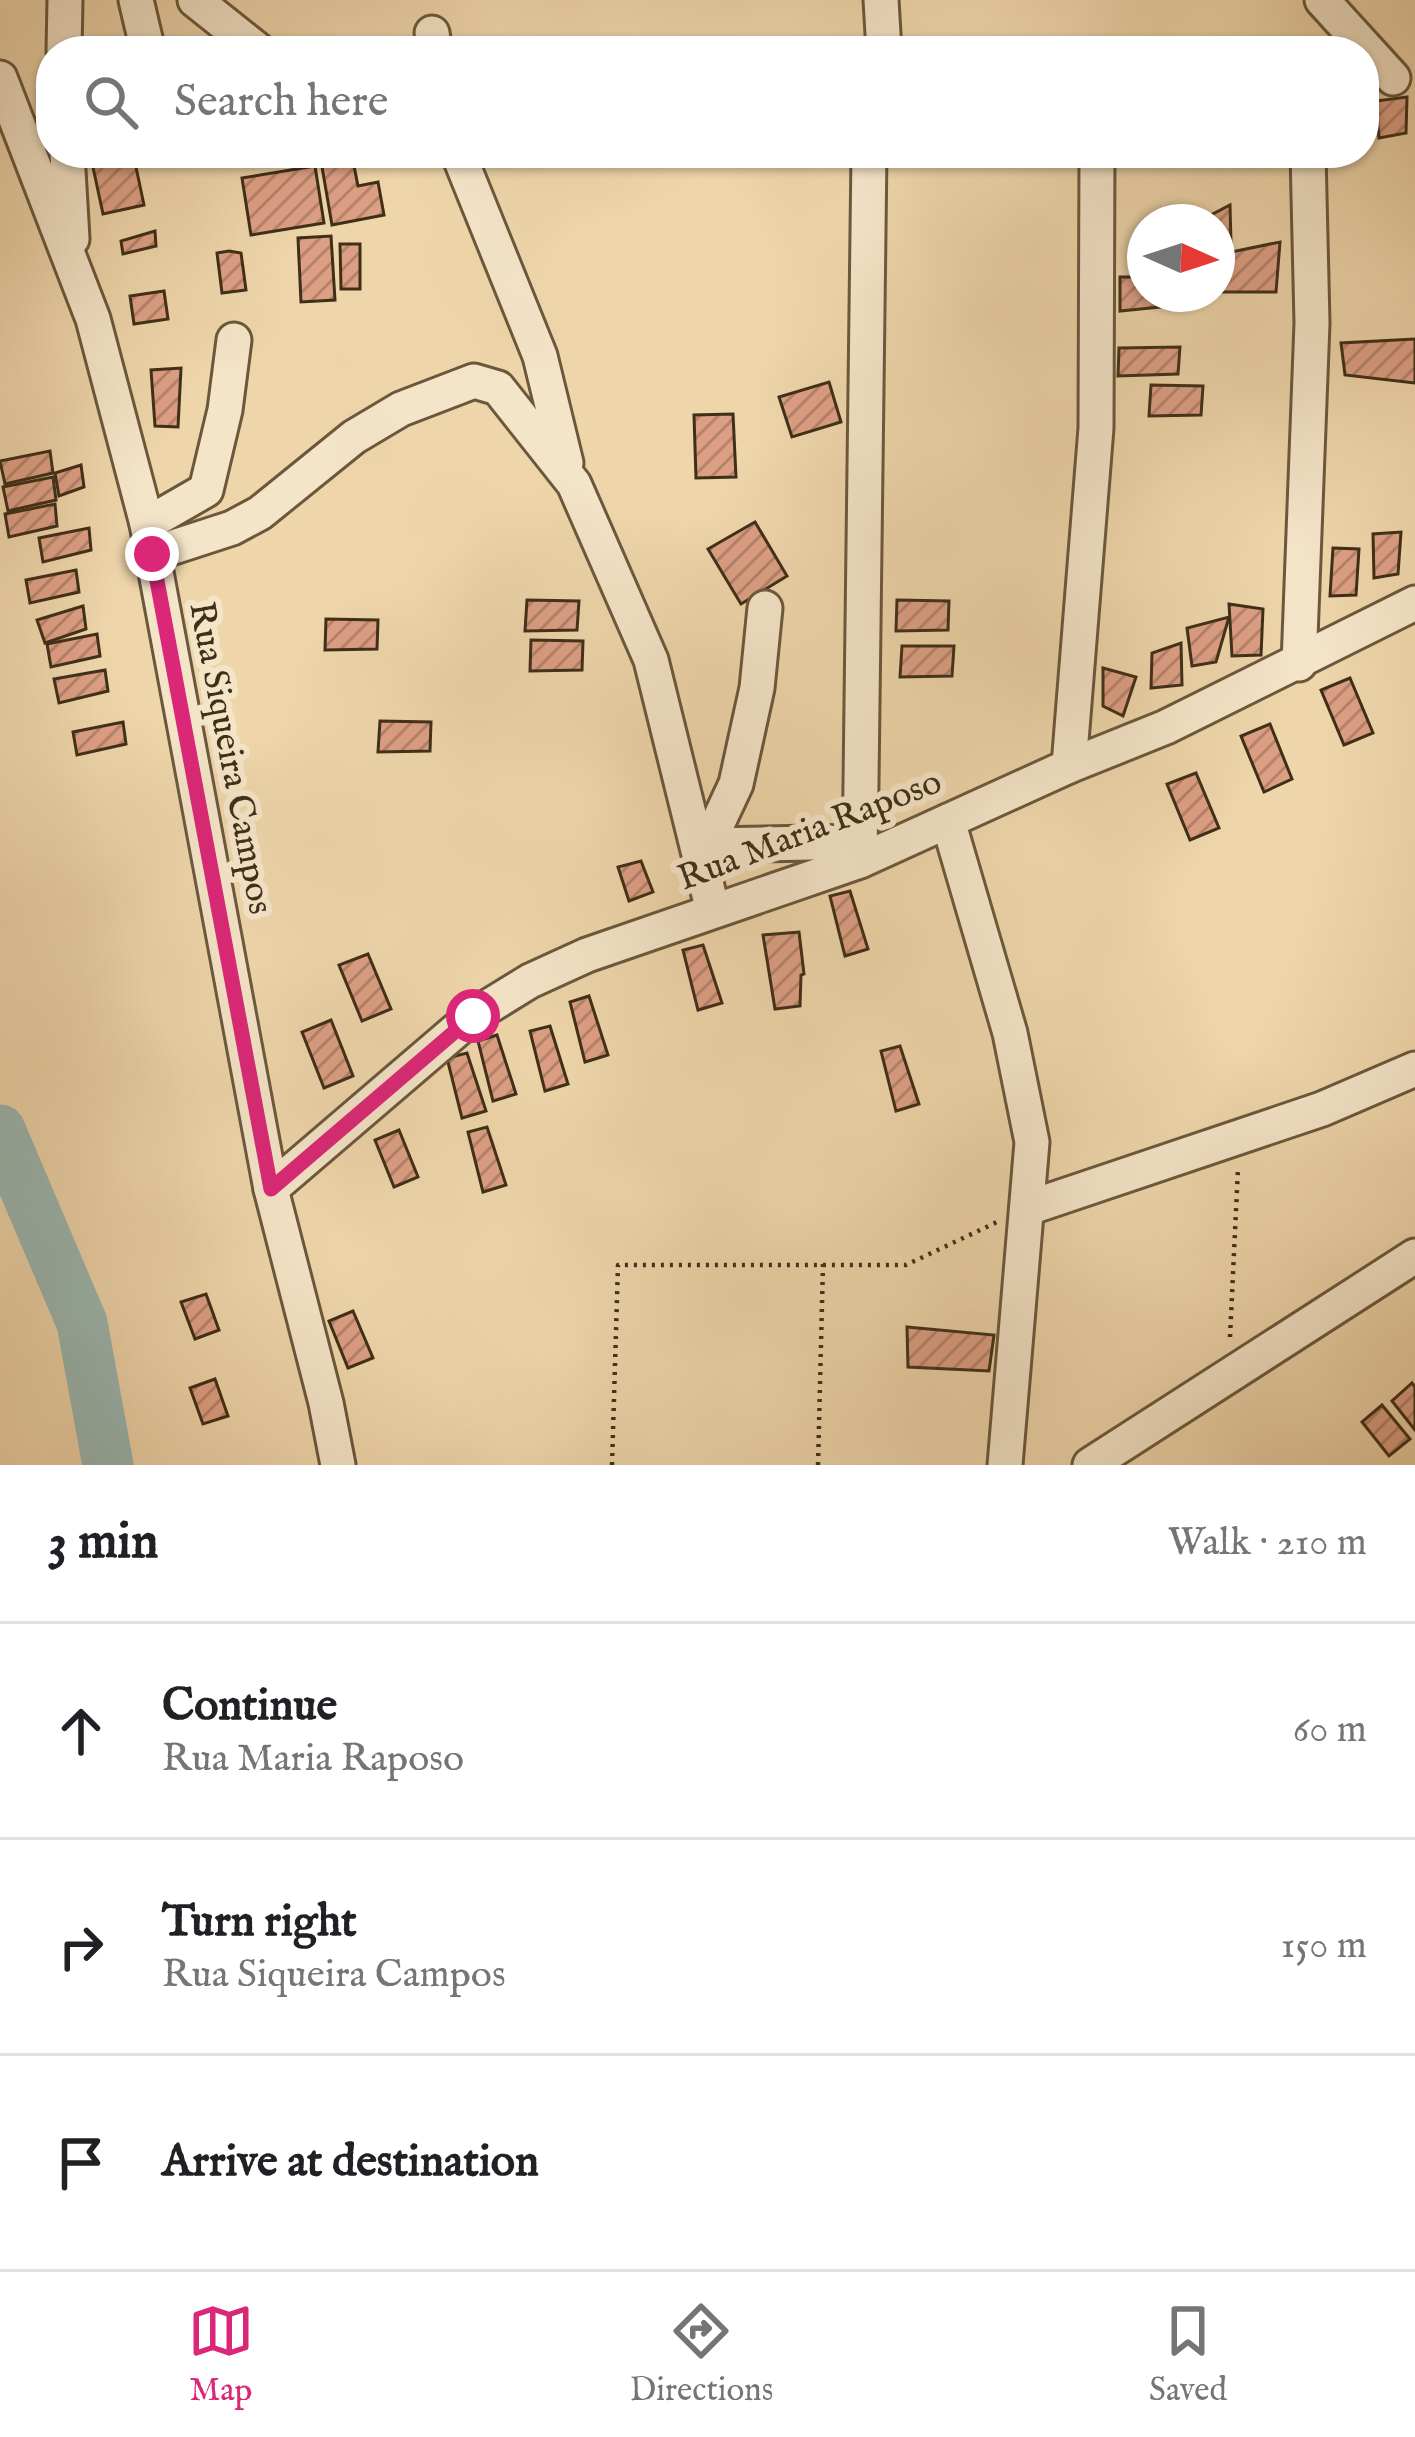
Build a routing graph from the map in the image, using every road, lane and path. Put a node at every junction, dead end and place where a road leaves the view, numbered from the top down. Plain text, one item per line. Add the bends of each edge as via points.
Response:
1 (65, 0) edge
2 (136, 0) edge
3 (195, 0) edge
4 (881, 0) edge
5 (1322, 0) edge
6 (64, 36) edge
7 (144, 36) edge
8 (240, 36) edge
9 (883, 36) edge
10 (1354, 36) edge
11 (0, 78) edge
12 (69, 168) edge
13 (464, 168) edge
14 (869, 168) edge
15 (1097, 168) edge
16 (1308, 168) edge
17 (74, 265) junction
18 (234, 340) dead end
19 (569, 476) junction
20 (149, 539) junction
21 (1415, 603) edge
22 (765, 608) dead end
23 (1299, 664) junction
24 (1069, 766) junction
25 (948, 821) junction
26 (704, 852) junction
27 (860, 852) junction
28 (713, 911) junction
29 (1415, 1069) edge
30 (1239, 1138) junction
31 (271, 1189) junction
32 (1028, 1208) junction
33 (1415, 1256) edge
34 (824, 1264) junction
35 (1228, 1379) junction
36 (338, 1465) edge
37 (612, 1465) edge
38 (818, 1465) edge
39 (1004, 1465) edge
40 (1090, 1465) edge

1 - 6 street
2 - 7 street
3 - 8 street
4 - 9 street
5 - 10 street
11 - 17 street, Rua Siqueira Campos
12 - 17 street
13 - 19 street via 540,356
14 - 27 street
15 - 24 street via 1096,428
16 - 23 street via 1312,322
17 - 20 street, Rua Siqueira Campos
18 - 20 street via 206,490
19 - 20 street via 498,388 474,381 364,430 246,520
19 - 26 street via 651,660
20 - 31 street, Rua Siqueira Campos
21 - 23 street, Rua Maria Raposo
22 - 26 street via 736,784
23 - 24 street, Rua Maria Raposo
24 - 25 street, Rua Maria Raposo
25 - 27 street, Rua Maria Raposo
25 - 32 street via 1023,1089 1032,1142
26 - 27 street
26 - 28 street
27 - 28 street, Rua Maria Raposo
28 - 31 street, Rua Maria Raposo via 587,955 473,1016
29 - 30 street
30 - 32 street
30 - 35 path
31 - 36 street, Rua Siqueira Campos
32 - 34 path via 907,1264
32 - 39 street
33 - 35 street
34 - 37 path via 618,1264
34 - 38 path
35 - 40 street

